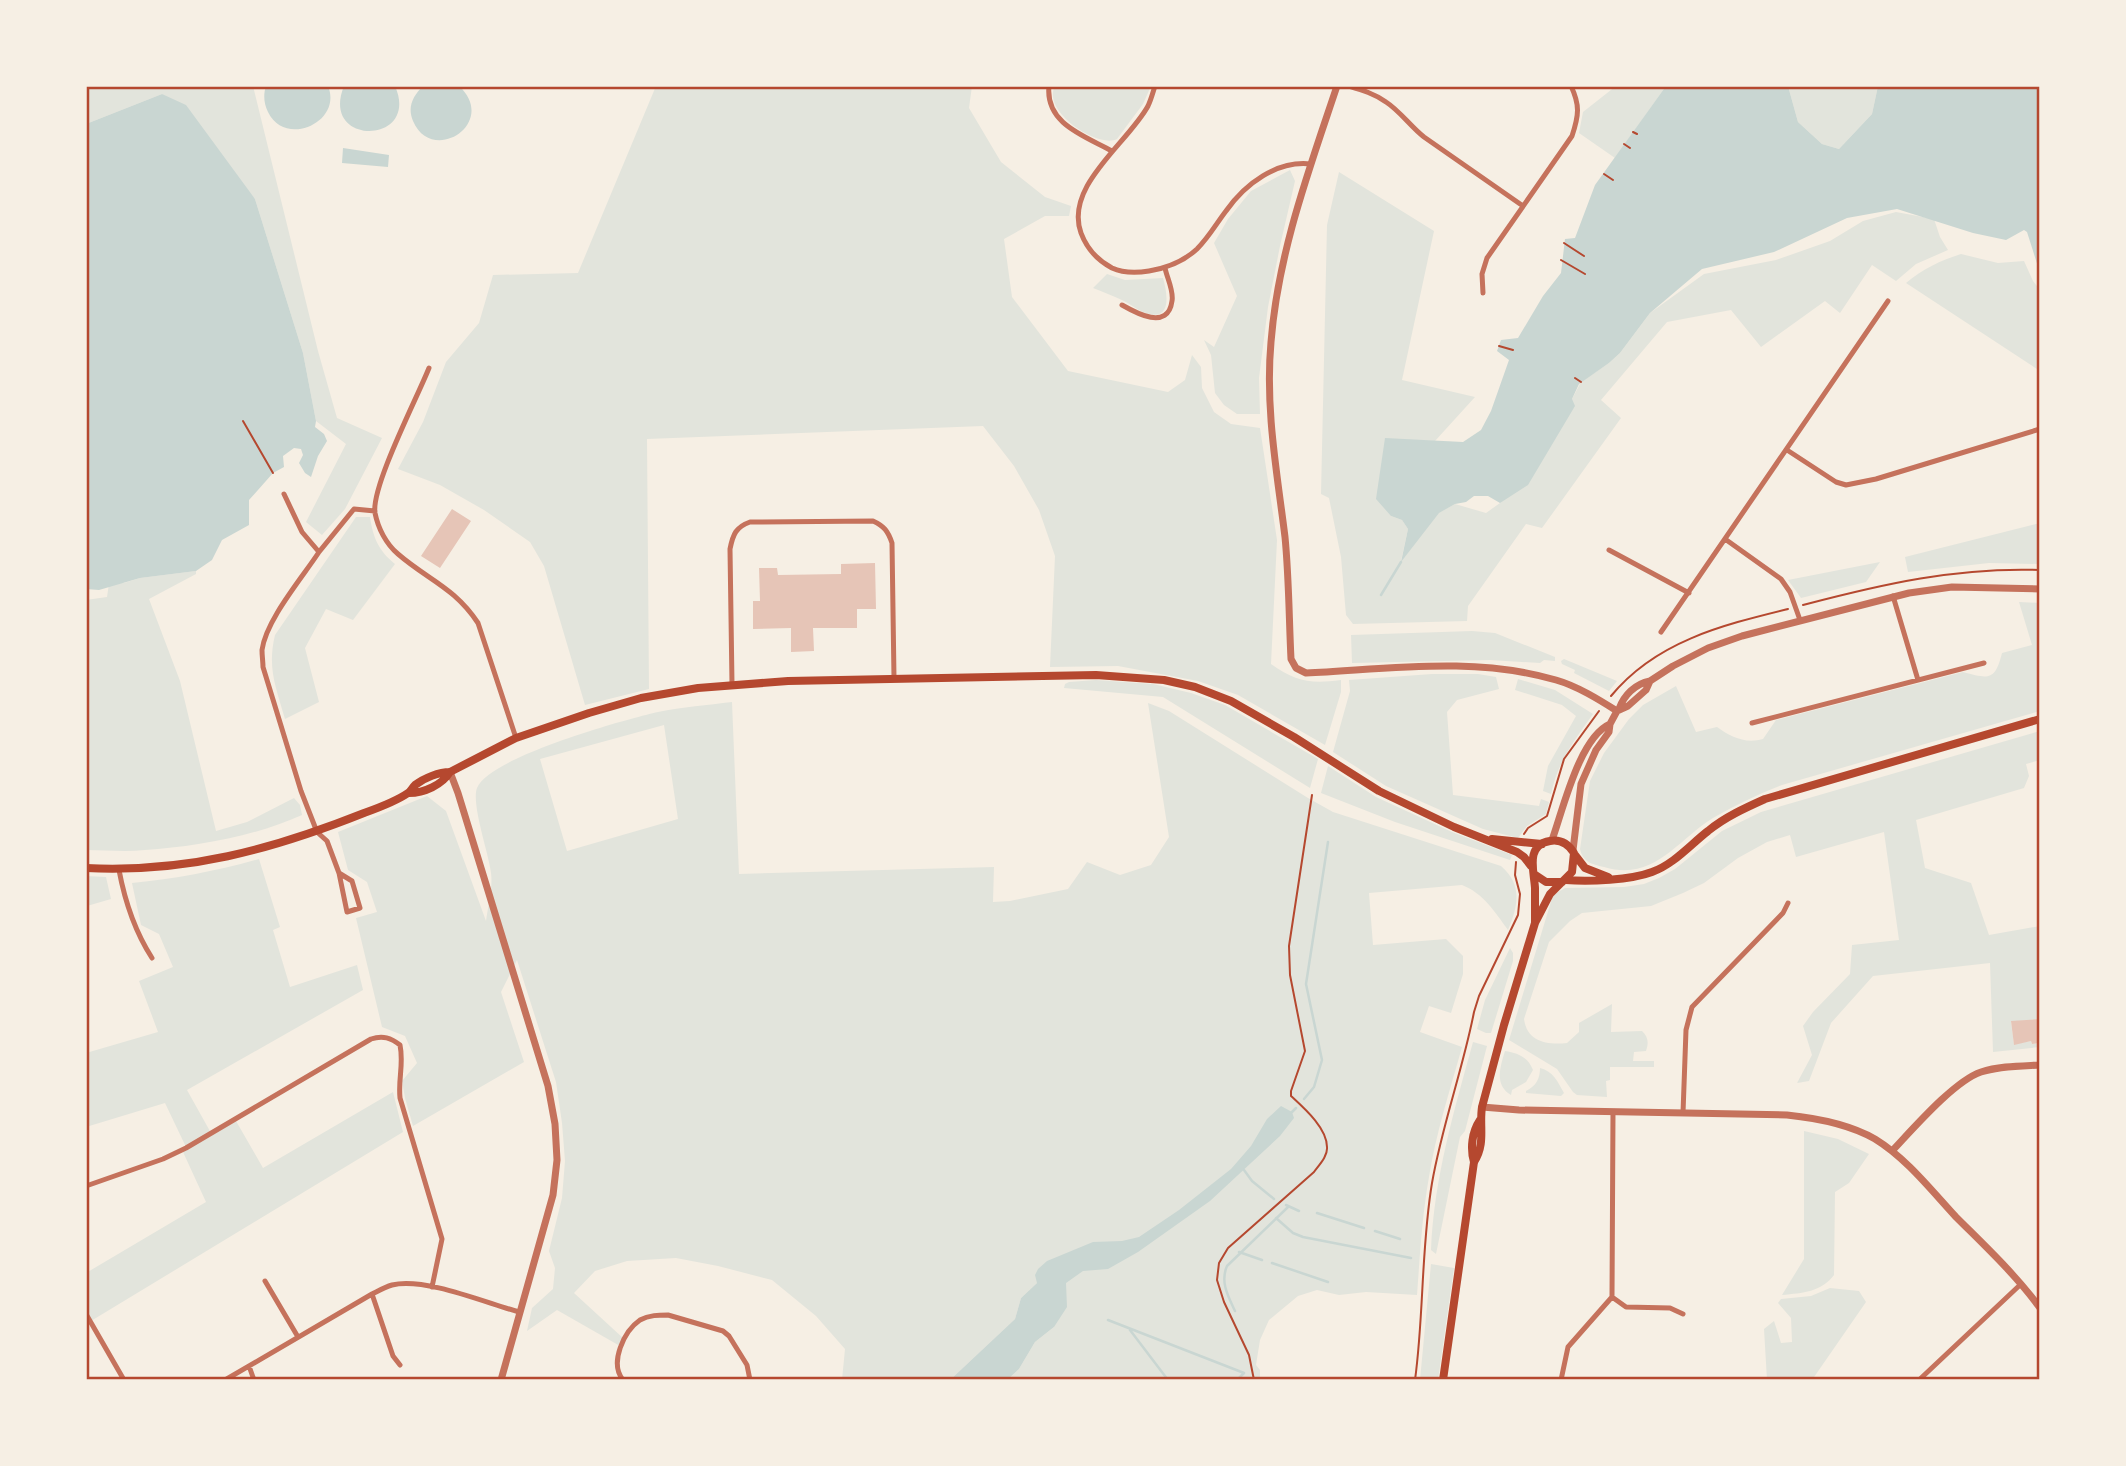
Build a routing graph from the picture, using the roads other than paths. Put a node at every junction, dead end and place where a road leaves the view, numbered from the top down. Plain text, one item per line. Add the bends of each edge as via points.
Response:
1 (1049, 86) edge
2 (1155, 86) edge
3 (1337, 86) edge
4 (1349, 86) edge
5 (1571, 86) edge
6 (1112, 151) junction
7 (1311, 164) junction
8 (1523, 206) junction
9 (1165, 268) junction
10 (1483, 293) dead end
11 (1888, 301) dead end
12 (1122, 305) dead end
13 (429, 368) dead end
14 (2040, 429) edge
15 (1787, 450) junction
16 (284, 494) dead end
17 (375, 512) junction
18 (1725, 539) junction
19 (1609, 550) dead end
20 (319, 552) junction
21 (2040, 589) edge
22 (1689, 593) junction
23 (1894, 596) junction
24 (1800, 620) junction
25 (1661, 632) dead end
26 (1984, 663) dead end
27 (894, 678) junction
28 (1918, 680) junction
29 (732, 684) junction
30 (1618, 710) junction
31 (2040, 719) edge
32 (1752, 723) dead end
33 (1610, 724) junction
34 (516, 738) junction
35 (450, 772) junction
36 (317, 832) junction
37 (1481, 838) junction
38 (1552, 841) junction
39 (1542, 844) junction
40 (1574, 853) junction
41 (86, 869) edge
42 (119, 870) junction
43 (1533, 870) junction
44 (339, 873) junction
45 (1611, 878) junction
46 (1564, 881) junction
47 (1788, 903) dead end
48 (1535, 923) junction
49 (152, 958) dead end
50 (2040, 1065) edge
51 (1482, 1107) junction
52 (1613, 1112) junction
53 (1683, 1113) junction
54 (1892, 1152) junction
55 (86, 1186) edge
56 (265, 1281) dead end
57 (2021, 1284) junction
58 (432, 1287) junction
59 (372, 1293) junction
60 (1612, 1297) junction
61 (2040, 1308) edge
62 (519, 1312) junction
63 (86, 1314) edge
64 (1683, 1314) dead end
65 (298, 1336) junction
66 (400, 1365) dead end
67 (249, 1366) junction
68 (619, 1379) edge
69 (124, 1380) edge
70 (225, 1380) edge
71 (254, 1380) edge
72 (501, 1380) edge
73 (750, 1380) edge
74 (1443, 1380) edge
75 (1561, 1380) edge
76 (1920, 1380) edge

1 - 6 street via 1049,102 1063,124
2 - 6 street via 1147,107
3 - 7 street
4 - 8 street via 1389,103 1412,128
5 - 8 street via 1578,103 1572,136
6 - 9 street via 1083,192 1077,211 1083,240 1092,254 1119,271
7 - 9 street via 1266,173 1233,202 1195,250
7 - 30 street via 1280,275 1270,345 1271,437 1288,574 1291,659 1296,668 1306,673 1452,665 1507,669 1558,680
8 - 10 street via 1487,258
9 - 12 street via 1172,301 1163,316 1143,317
11 - 15 street
13 - 17 street via 378,489
14 - 15 street via 1846,485
15 - 18 street
16 - 20 street via 302,531
17 - 20 street via 354,509
17 - 34 street via 383,538 454,594 478,623
18 - 22 street
18 - 24 street via 1781,579
19 - 22 street
20 - 36 street via 274,619 262,651 276,713
21 - 23 street via 1952,587
22 - 25 street
23 - 24 street
23 - 28 street
24 - 30 street via 1716,645 1673,666
26 - 28 street
27 - 29 main road
27 - 29 street via 892,543 883,526 873,521 750,522 739,526 730,549
27 - 37 main road via 1096,675 1195,687 1231,701 1379,791
28 - 32 street
29 - 34 main road via 625,702
30 - 33 street
31 - 45 main road via 1765,799 1710,829 1667,865 1651,873
33 - 38 street via 1583,754 1571,778
33 - 40 street via 1581,784
34 - 35 main road
35 - 36 main road via 419,793 409,793
35 - 62 street via 548,1086 555,1124 553,1195
36 - 42 main road via 215,860
36 - 44 street via 327,841
37 - 39 main road
37 - 43 main road via 1517,852
38 - 39 main road
38 - 40 main road via 1562,842
39 - 43 main road via 1534,853
40 - 45 main road via 1585,868
40 - 46 main road via 1572,872
41 - 42 main road
42 - 49 street via 138,936
43 - 46 main road via 1546,882
43 - 48 main road
44 - 44 street via 348,912 360,908 352,881
45 - 46 main road
46 - 48 main road via 1550,894
47 - 53 street via 1783,914 1692,1007 1686,1030
48 - 51 main road
50 - 54 street via 1980,1072 1965,1080
51 - 52 street
51 - 74 main road via 1480,1154 1474,1162
52 - 53 street
52 - 60 street
53 - 54 street via 1816,1118 1862,1133
54 - 57 street
55 - 58 street via 163,1159 372,1038 391,1038 400,1045 403,1056 400,1098 442,1239
56 - 65 street
57 - 61 street
57 - 76 street
58 - 59 street via 392,1285
58 - 62 street
59 - 65 street
59 - 66 street
60 - 64 street via 1626,1307 1670,1308
60 - 75 street via 1568,1347
62 - 72 street
63 - 69 street
65 - 67 street
67 - 70 street
67 - 71 street
68 - 73 street via 617,1368 626,1334 641,1319 668,1315 723,1331 747,1365

